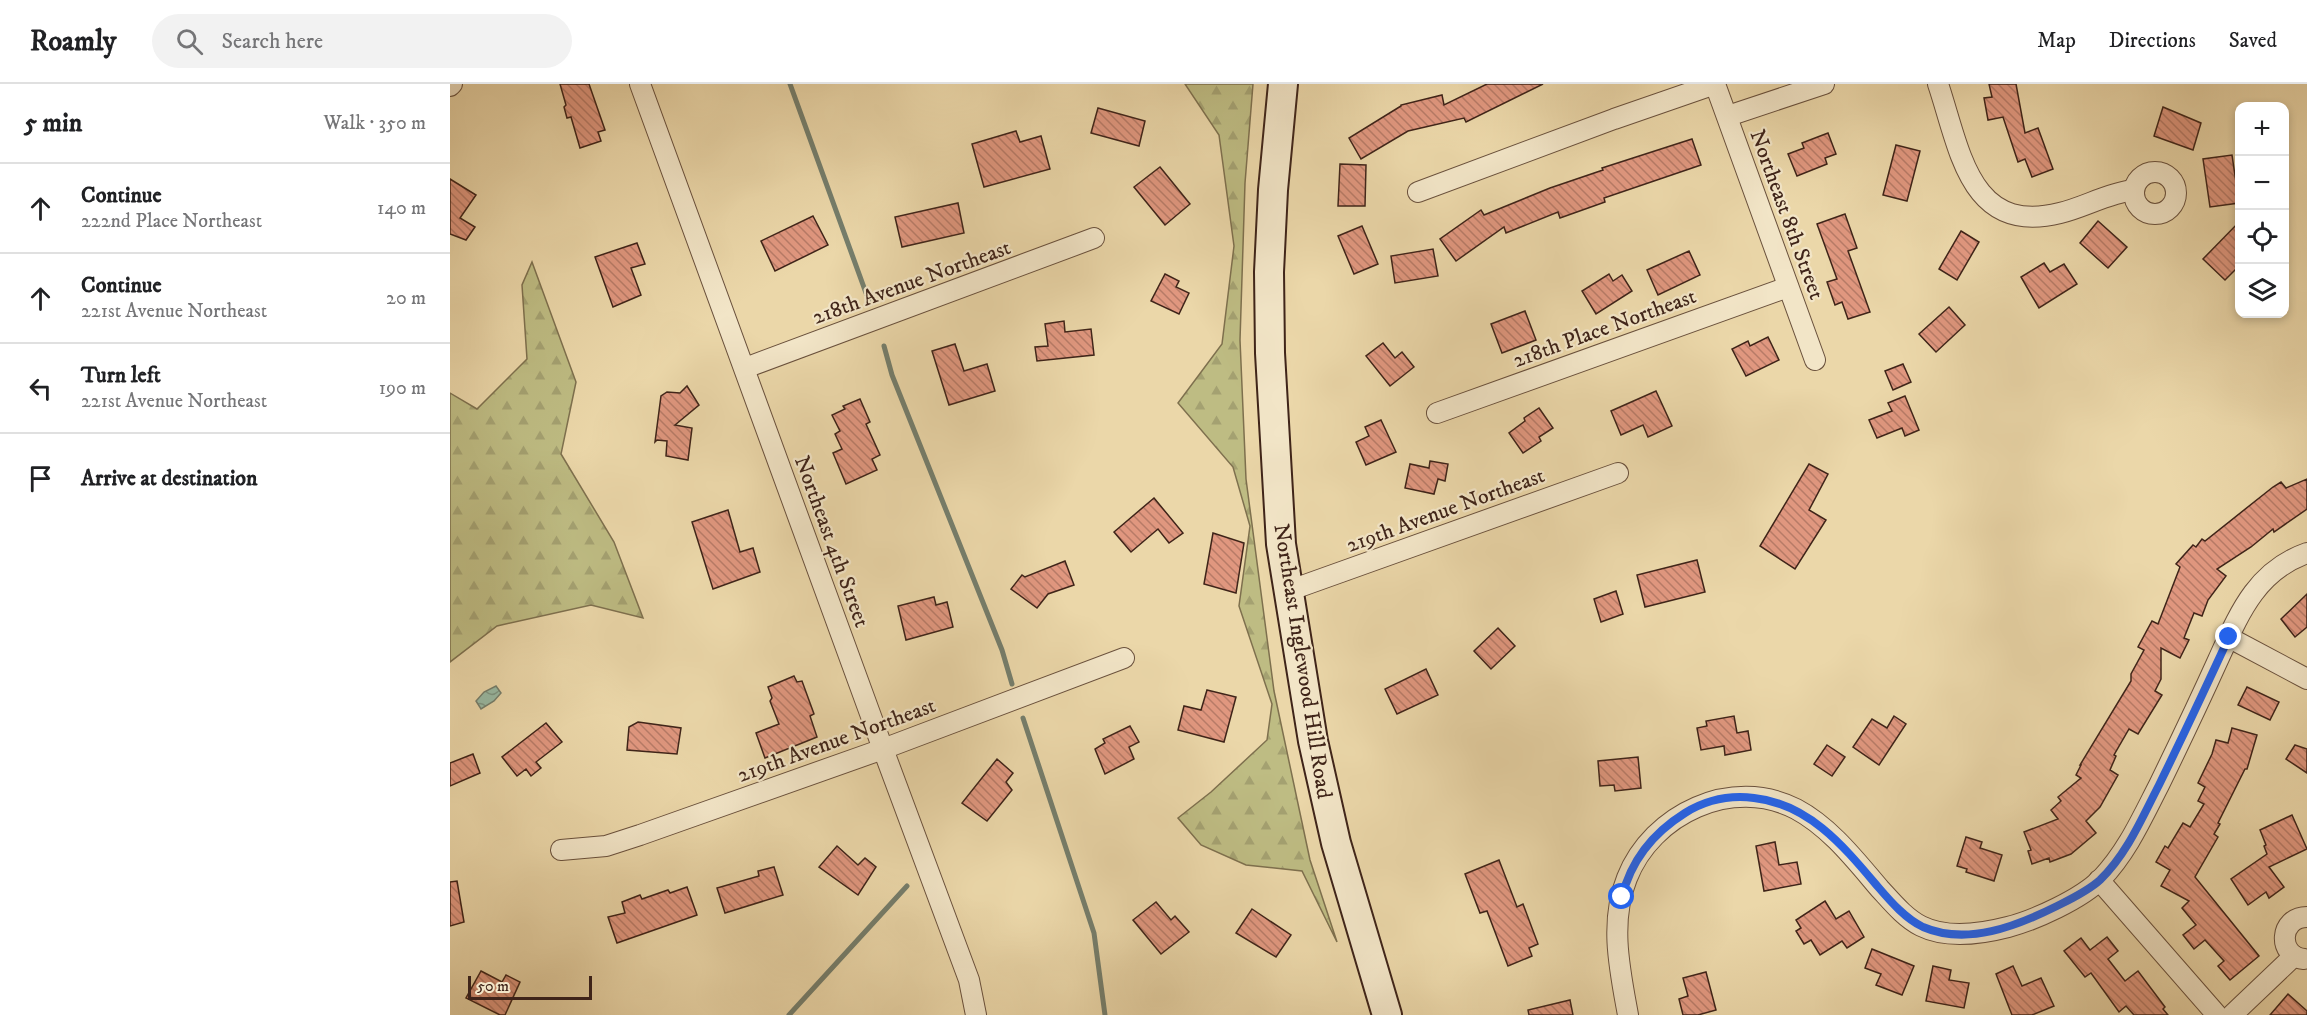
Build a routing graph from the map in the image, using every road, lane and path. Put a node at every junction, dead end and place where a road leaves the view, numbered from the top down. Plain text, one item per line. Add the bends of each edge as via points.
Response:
1 (640, 84) edge
2 (1283, 84) edge
3 (1715, 84) edge
4 (1824, 84) edge
5 (1938, 84) edge
6 (1728, 116) junction
7 (2134, 190) dead end
8 (1418, 192) dead end
9 (1094, 238) dead end
10 (1788, 287) junction
11 (1815, 360) dead end
12 (745, 368) junction
13 (1437, 413) dead end
14 (1618, 473) dead end
15 (2307, 553) edge
16 (1288, 591) junction
17 (2229, 637) junction
18 (1124, 658) dead end
19 (2307, 679) edge
20 (883, 749) junction
21 (561, 850) dead end
22 (2099, 880) junction
23 (2307, 917) edge
24 (2300, 958) edge
25 (976, 1015) edge
26 (1387, 1015) edge
27 (1628, 1015) edge
28 (2217, 1015) edge
29 (2232, 1015) edge

1 - 12 street, Northeast 4th Street
2 - 16 street, Northeast Inglewood Hill Road via 1269,272 1280,533
3 - 6 street, Northeast 8th Street
3 - 8 street
4 - 6 street
5 - 7 street via 1968,174 1979,192 1998,209 2018,217 2040,218
6 - 10 street, Northeast 8th Street
9 - 12 street, 218th Avenue Northeast
10 - 11 street, Northeast 8th Street
10 - 13 street, 218th Place Northeast
12 - 20 street, Northeast 4th Street
14 - 16 street, 219th Avenue Northeast
15 - 17 street via 2278,568 2258,585
16 - 26 street, Northeast Inglewood Hill Road via 1313,741 1336,843
17 - 19 street
17 - 22 street via 2130,843
18 - 20 street, 219th Avenue Northeast
20 - 21 street, 219th Avenue Northeast via 606,846
20 - 25 street, Northeast 4th Street via 969,980
22 - 27 street via 2073,898 2010,927 1969,934 1946,933 1922,927 1904,914 1847,851 1796,809 1770,800 1716,799 1666,825 1644,848 1627,878 1618,923 1619,966
22 - 28 street
23 - 24 street via 2296,919 2285,930 2285,944
24 - 29 street

